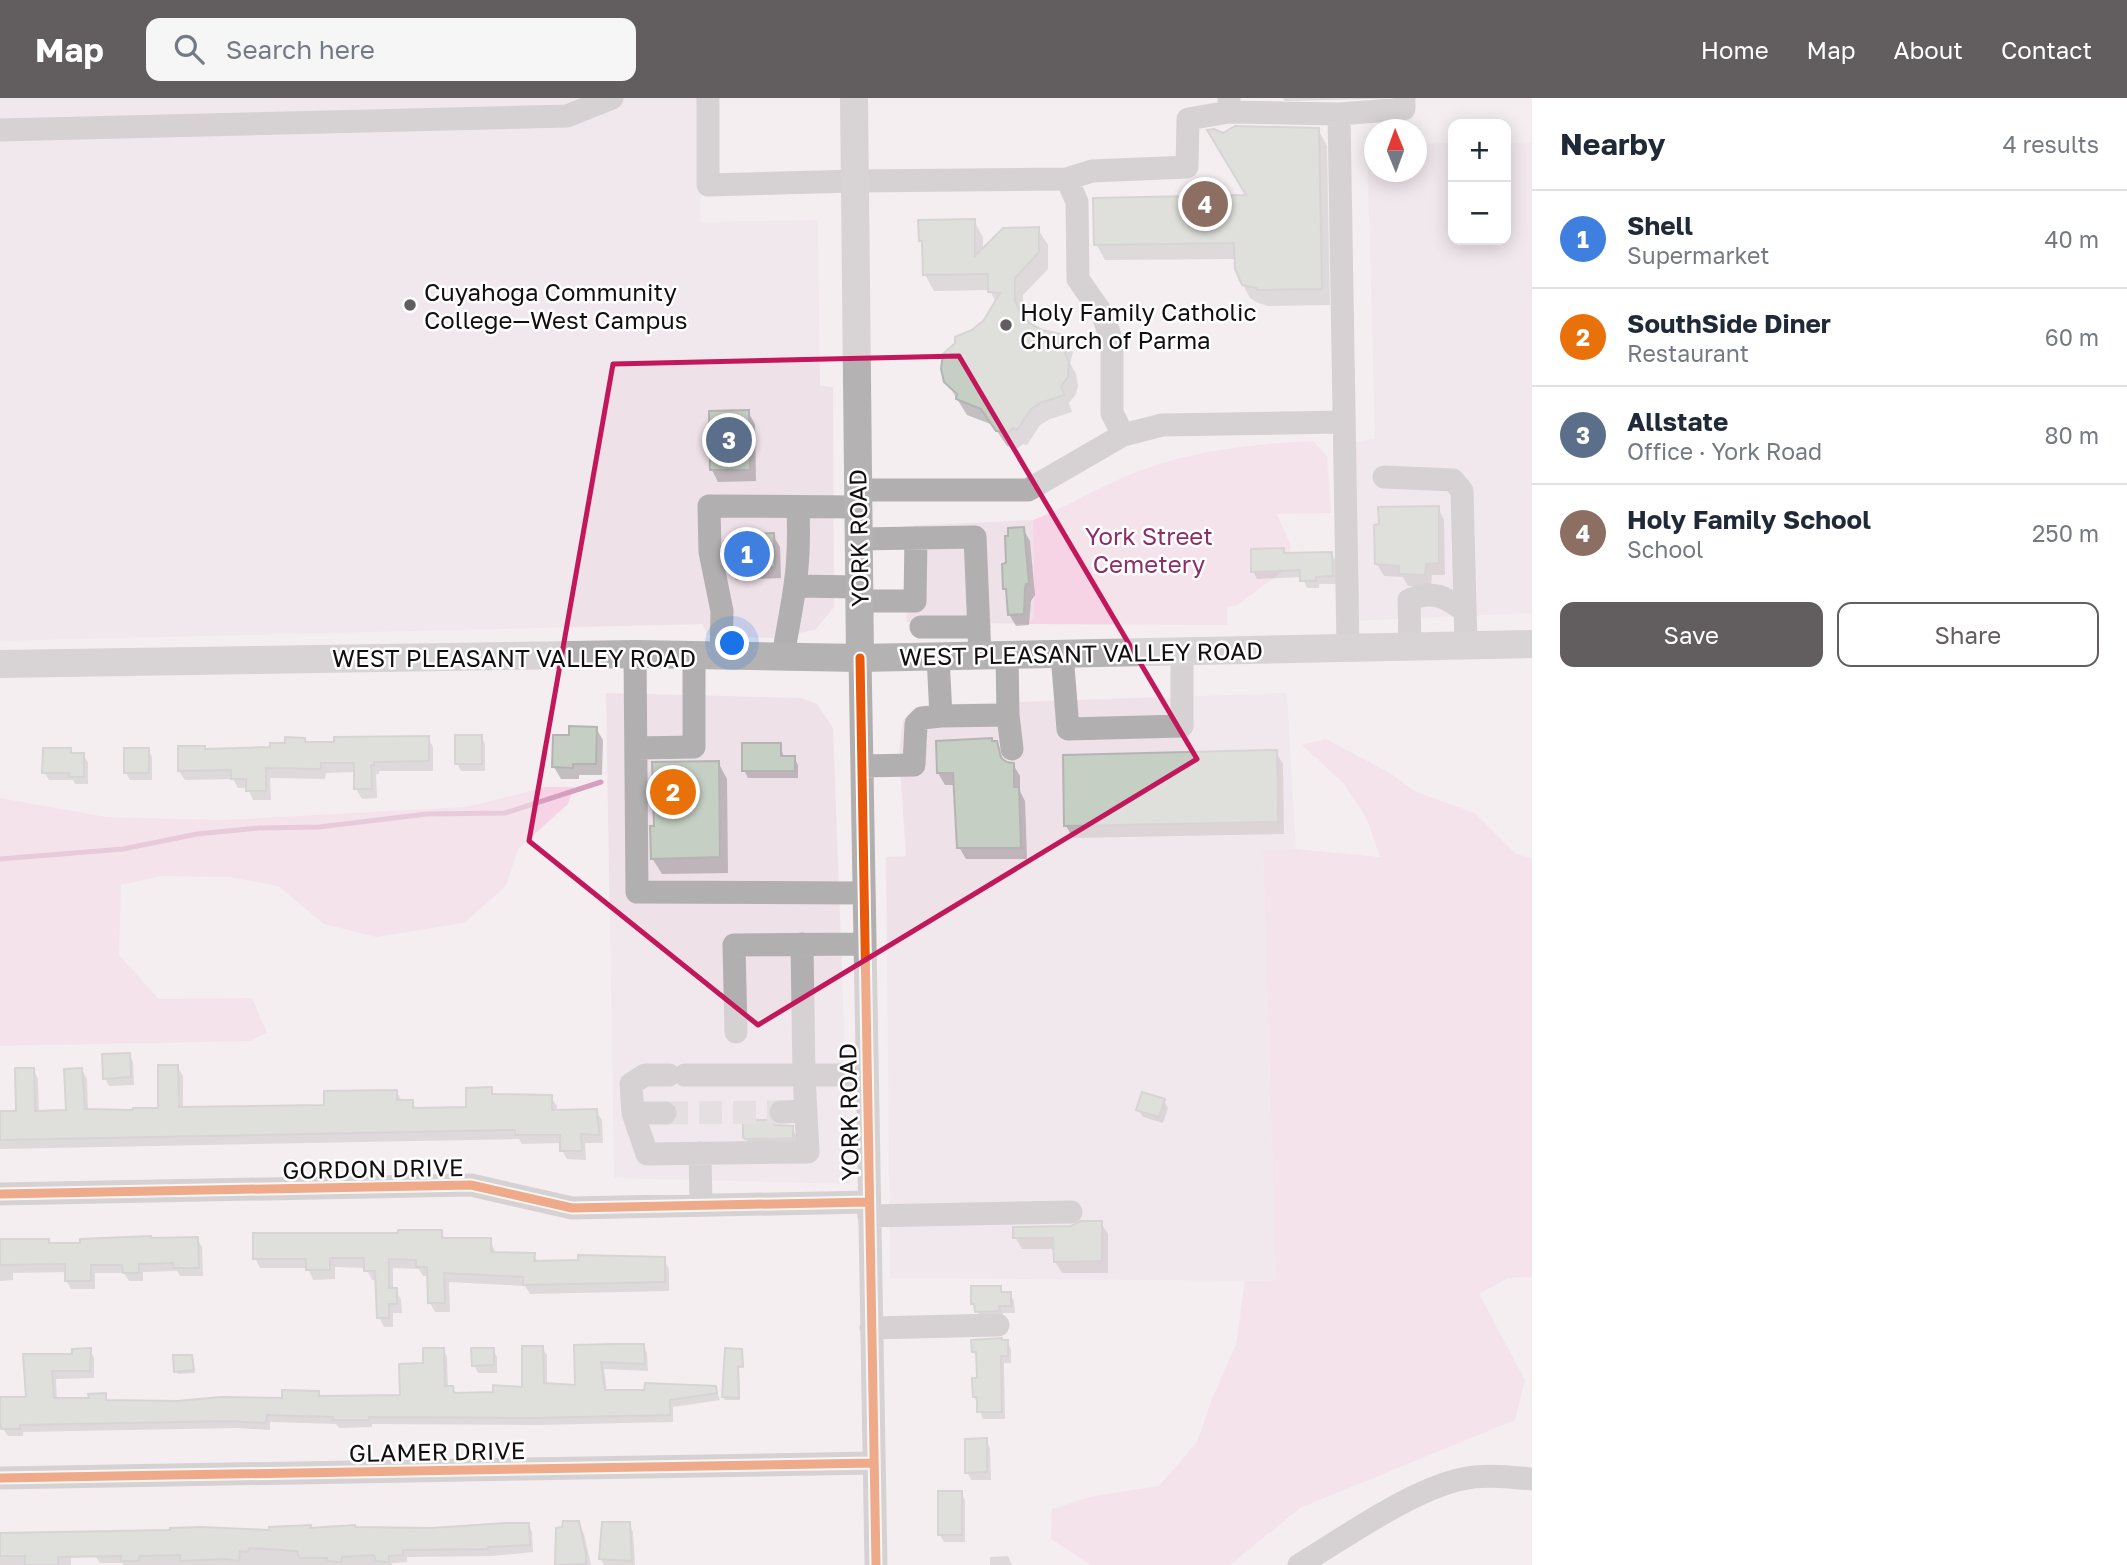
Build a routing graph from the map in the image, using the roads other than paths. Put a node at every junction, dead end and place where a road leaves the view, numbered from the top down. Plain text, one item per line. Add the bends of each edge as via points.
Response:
1 (612, 98) edge
2 (708, 98) edge
3 (854, 98) edge
4 (1404, 98) edge
5 (1229, 105) edge
6 (1339, 114) junction
7 (1, 130) edge
8 (1067, 179) junction
9 (855, 181) junction
10 (1344, 422) junction
11 (1123, 435) junction
12 (1384, 477) dead end
13 (858, 499) junction
14 (798, 506) junction
15 (916, 538) junction
16 (859, 539) junction
17 (795, 586) junction
18 (859, 594) junction
19 (915, 601) junction
20 (1465, 611) junction
21 (921, 627) junction
22 (979, 627) junction
23 (1532, 644) edge
24 (1466, 645) junction
25 (1410, 646) junction
26 (1348, 647) junction
27 (1182, 651) junction
28 (635, 654) junction
29 (1062, 654) junction
30 (994, 655) junction
31 (707, 656) junction
32 (783, 656) junction
33 (930, 657) junction
34 (860, 658) junction
35 (0, 664) edge
36 (1008, 715) junction
37 (941, 716) junction
38 (636, 748) junction
39 (1012, 749) dead end
40 (862, 766) junction
41 (864, 893) junction
42 (802, 944) junction
43 (865, 944) junction
44 (736, 1032) dead end
45 (867, 1075) junction
46 (804, 1076) junction
47 (806, 1111) junction
48 (665, 1112) tunnel mouth
49 (781, 1112) tunnel mouth
50 (633, 1113) junction
51 (700, 1153) junction
52 (0, 1194) edge
53 (701, 1205) junction
54 (869, 1209) junction
55 (1071, 1212) dead end
56 (998, 1325) dead end
57 (872, 1328) junction
58 (874, 1463) junction
59 (1531, 1473) edge
60 (0, 1478) edge
61 (876, 1565) edge
62 (1299, 1565) edge

1 - 7 street via 568,116
2 - 9 street via 708,186
3 - 9 main road, YORK ROAD
4 - 6 street via 1404,109
5 - 6 street
5 - 8 street via 1188,119 1187,167 1092,171
6 - 10 street
8 - 9 street
8 - 11 street via 1077,202 1078,279 1103,315 1112,342 1112,413
9 - 13 main road, YORK ROAD
10 - 11 street via 1162,425
10 - 26 street
11 - 13 street via 1028,490
12 - 20 street via 1453,480 1458,484 1462,491
13 - 14 street
13 - 16 main road, YORK ROAD
14 - 17 street
14 - 31 street via 709,506 710,552 722,611
15 - 16 street
15 - 19 street
15 - 22 street via 975,537
16 - 18 main road, YORK ROAD
17 - 18 street
17 - 32 street
18 - 19 street
18 - 34 main road, YORK ROAD
19 - 21 street
20 - 24 street
20 - 25 street via 1434,594 1409,600
21 - 22 street
21 - 33 street
22 - 30 street
23 - 24 main road, WEST PLEASANT VALLEY ROAD
24 - 25 main road, WEST PLEASANT VALLEY ROAD
25 - 26 main road, WEST PLEASANT VALLEY ROAD
26 - 27 main road, WEST PLEASANT VALLEY ROAD
27 - 29 main road, WEST PLEASANT VALLEY ROAD
27 - 29 street via 1182,726 1093,729 1068,729
28 - 31 main road, WEST PLEASANT VALLEY ROAD
28 - 35 main road, WEST PLEASANT VALLEY ROAD
28 - 38 street
29 - 30 main road, WEST PLEASANT VALLEY ROAD
30 - 33 main road, WEST PLEASANT VALLEY ROAD
30 - 36 street
31 - 32 main road, WEST PLEASANT VALLEY ROAD
31 - 38 street via 694,747
32 - 34 main road, WEST PLEASANT VALLEY ROAD
33 - 34 main road, WEST PLEASANT VALLEY ROAD
33 - 37 street
34 - 40 street, YORK ROAD
36 - 37 street
36 - 39 street
37 - 40 street via 922,718 916,724 914,765
38 - 41 street via 637,892
40 - 41 street, YORK ROAD
41 - 43 street, YORK ROAD
42 - 43 street
42 - 44 street via 734,945
42 - 46 street
43 - 45 street, YORK ROAD
45 - 46 street
45 - 54 street, YORK ROAD
46 - 47 street
46 - 50 street via 645,1075 631,1084
47 - 49 street
47 - 51 street via 808,1152
48 - 50 street
50 - 51 street via 647,1154
51 - 53 street
52 - 53 street, GORDON DRIVE via 471,1185 572,1208
53 - 54 street, GORDON DRIVE
54 - 55 street, GORDON DRIVE
54 - 57 street, YORK ROAD
56 - 57 street
57 - 58 street, YORK ROAD
58 - 60 street, GLAMER DRIVE
58 - 61 street, YORK ROAD
59 - 62 street via 1460,1479 1417,1495

